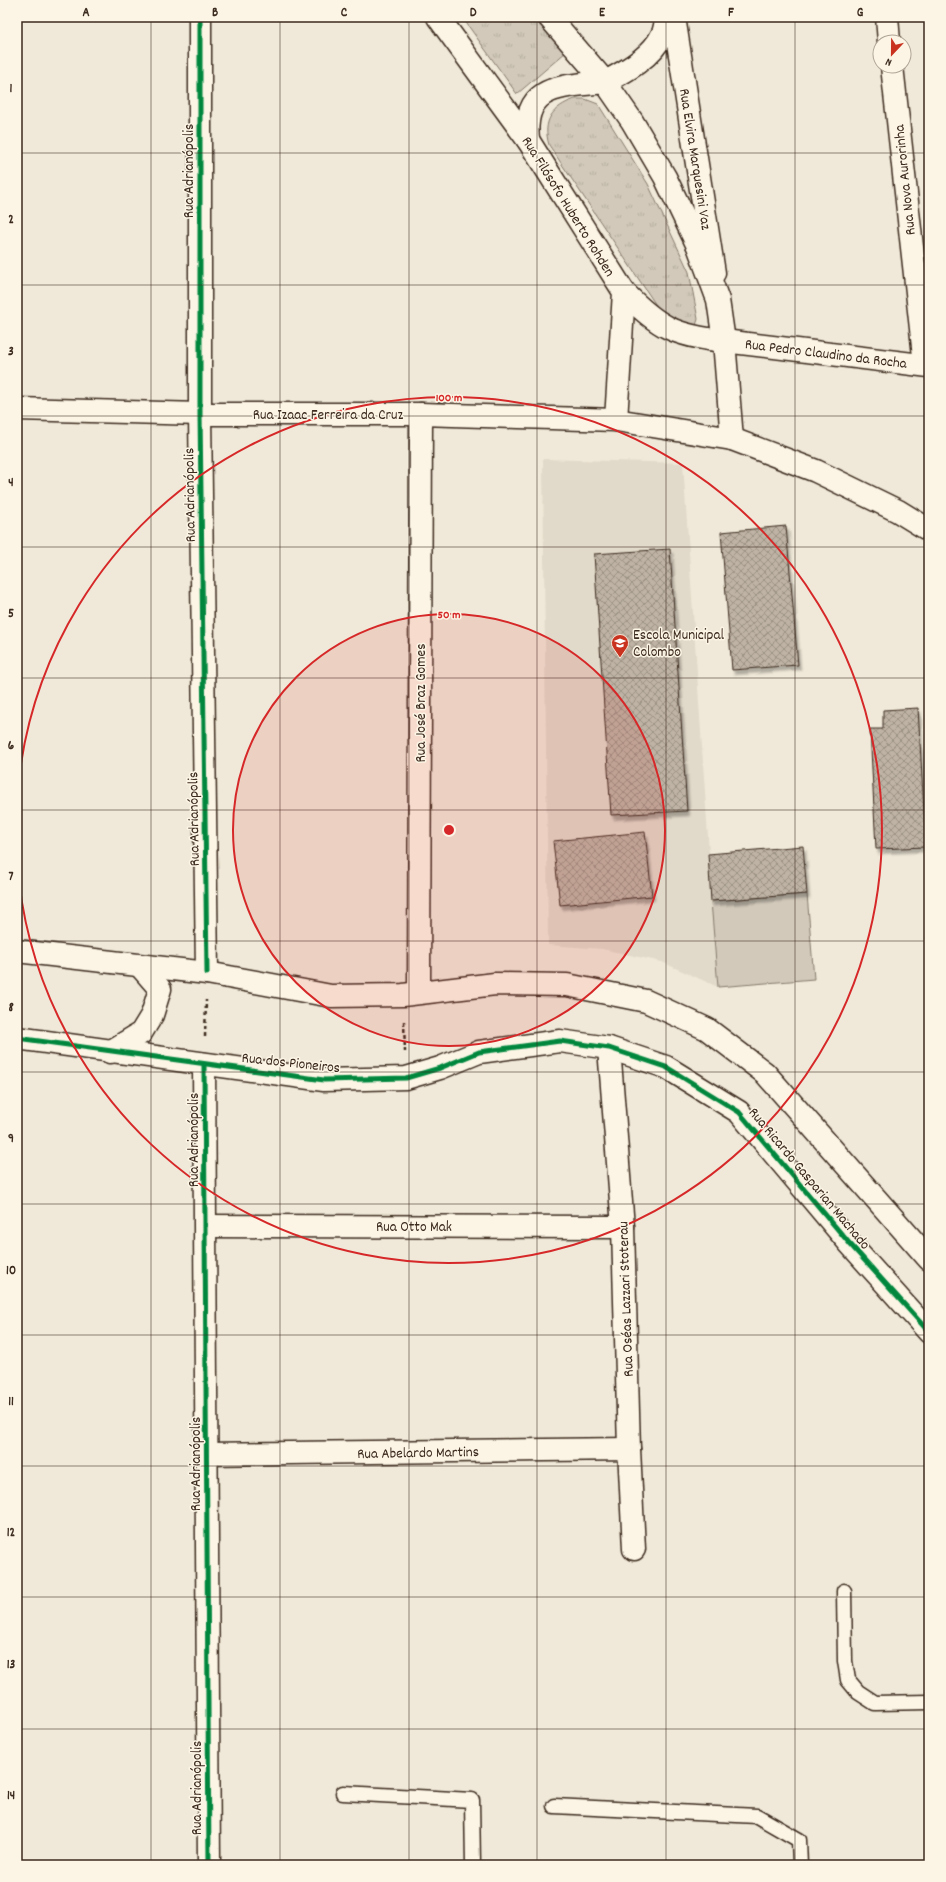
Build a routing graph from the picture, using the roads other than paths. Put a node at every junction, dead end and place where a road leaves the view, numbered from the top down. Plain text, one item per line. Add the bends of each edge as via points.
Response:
1 (200, 17) edge
2 (438, 17) edge
3 (549, 17) edge
4 (667, 17) edge
5 (674, 17) edge
6 (887, 17) edge
7 (888, 34) edge
8 (893, 74) edge
9 (605, 82) junction
10 (528, 140) junction
11 (624, 292) junction
12 (718, 300) junction
13 (724, 341) junction
14 (927, 366) edge
15 (17, 409) edge
16 (200, 414) junction
17 (422, 414) junction
18 (616, 420) junction
19 (732, 439) junction
20 (929, 530) edge
21 (17, 951) edge
22 (140, 966) junction
23 (207, 973) junction
24 (411, 994) junction
25 (17, 1038) edge
26 (560, 1041) joint
27 (609, 1048) junction
28 (110, 1052) junction
29 (204, 1064) junction
30 (206, 1226) junction
31 (623, 1227) junction
32 (929, 1259) edge
33 (929, 1332) edge
34 (629, 1449) junction
35 (207, 1454) junction
36 (634, 1549) dead end
37 (844, 1591) dead end
38 (929, 1702) edge
39 (343, 1793) dead end
40 (554, 1806) dead end
41 (209, 1865) edge
42 (473, 1865) edge
43 (800, 1865) edge

1 - 16 street, Rua Adrianópolis
2 - 10 street, Rua Filósofo Huberto Rohden
3 - 9 street
4 - 9 street via 662,36 648,54 629,70
5 - 12 street, Rua Elvira Marquesini Vaz
6 - 7 street
8 - 14 street, Rua Nova Aurorinha
9 - 10 street via 554,88 540,96 530,109 526,124
9 - 12 street via 649,148 675,196 698,246
10 - 11 street, Rua Filósofo Huberto Rohden
11 - 13 street, Rua Pedro Claudino da Rocha via 644,313 668,329 695,338
11 - 18 street, Rua Filósofo Huberto Rohden
12 - 13 street
13 - 14 street, Rua Pedro Claudino da Rocha
13 - 19 street
15 - 16 street, Rua Izaac Ferreira da Cruz
16 - 17 street, Rua Izaac Ferreira da Cruz
16 - 23 street, Rua Adrianópolis
17 - 18 street, Rua Izaac Ferreira da Cruz
17 - 24 street, Rua José Braz Gomes
18 - 19 street, Rua Izaac Ferreira da Cruz
19 - 20 street, Rua Izaac Ferreira da Cruz via 816,471 898,511
21 - 22 street
22 - 23 street
22 - 28 street via 160,988 152,1015 141,1033
23 - 24 street via 331,996
24 - 32 street via 495,984 567,985 646,1001 707,1029 764,1073
25 - 28 street, Rua dos Pioneiros
26 - 27 street, Rua Ricardo Gasparian Machado
26 - 29 street, Rua dos Pioneiros via 479,1052 406,1078 324,1080
27 - 31 street, Rua Oséas Lazzari Stoterau
27 - 33 street, Rua Ricardo Gasparian Machado via 666,1067 739,1112 850,1244
28 - 29 street, Rua dos Pioneiros
29 - 30 street, Rua Adrianópolis
30 - 31 street, Rua Otto Mak
30 - 35 street, Rua Adrianópolis
31 - 34 street, Rua Oséas Lazzari Stoterau
34 - 35 street, Rua Abelardo Martins
34 - 36 street, Rua Oséas Lazzari Stoterau
35 - 41 street, Rua Adrianópolis
37 - 38 lane via 845,1661 848,1680 858,1692 875,1703
39 - 42 lane via 472,1800
40 - 43 lane via 757,1816 799,1840

